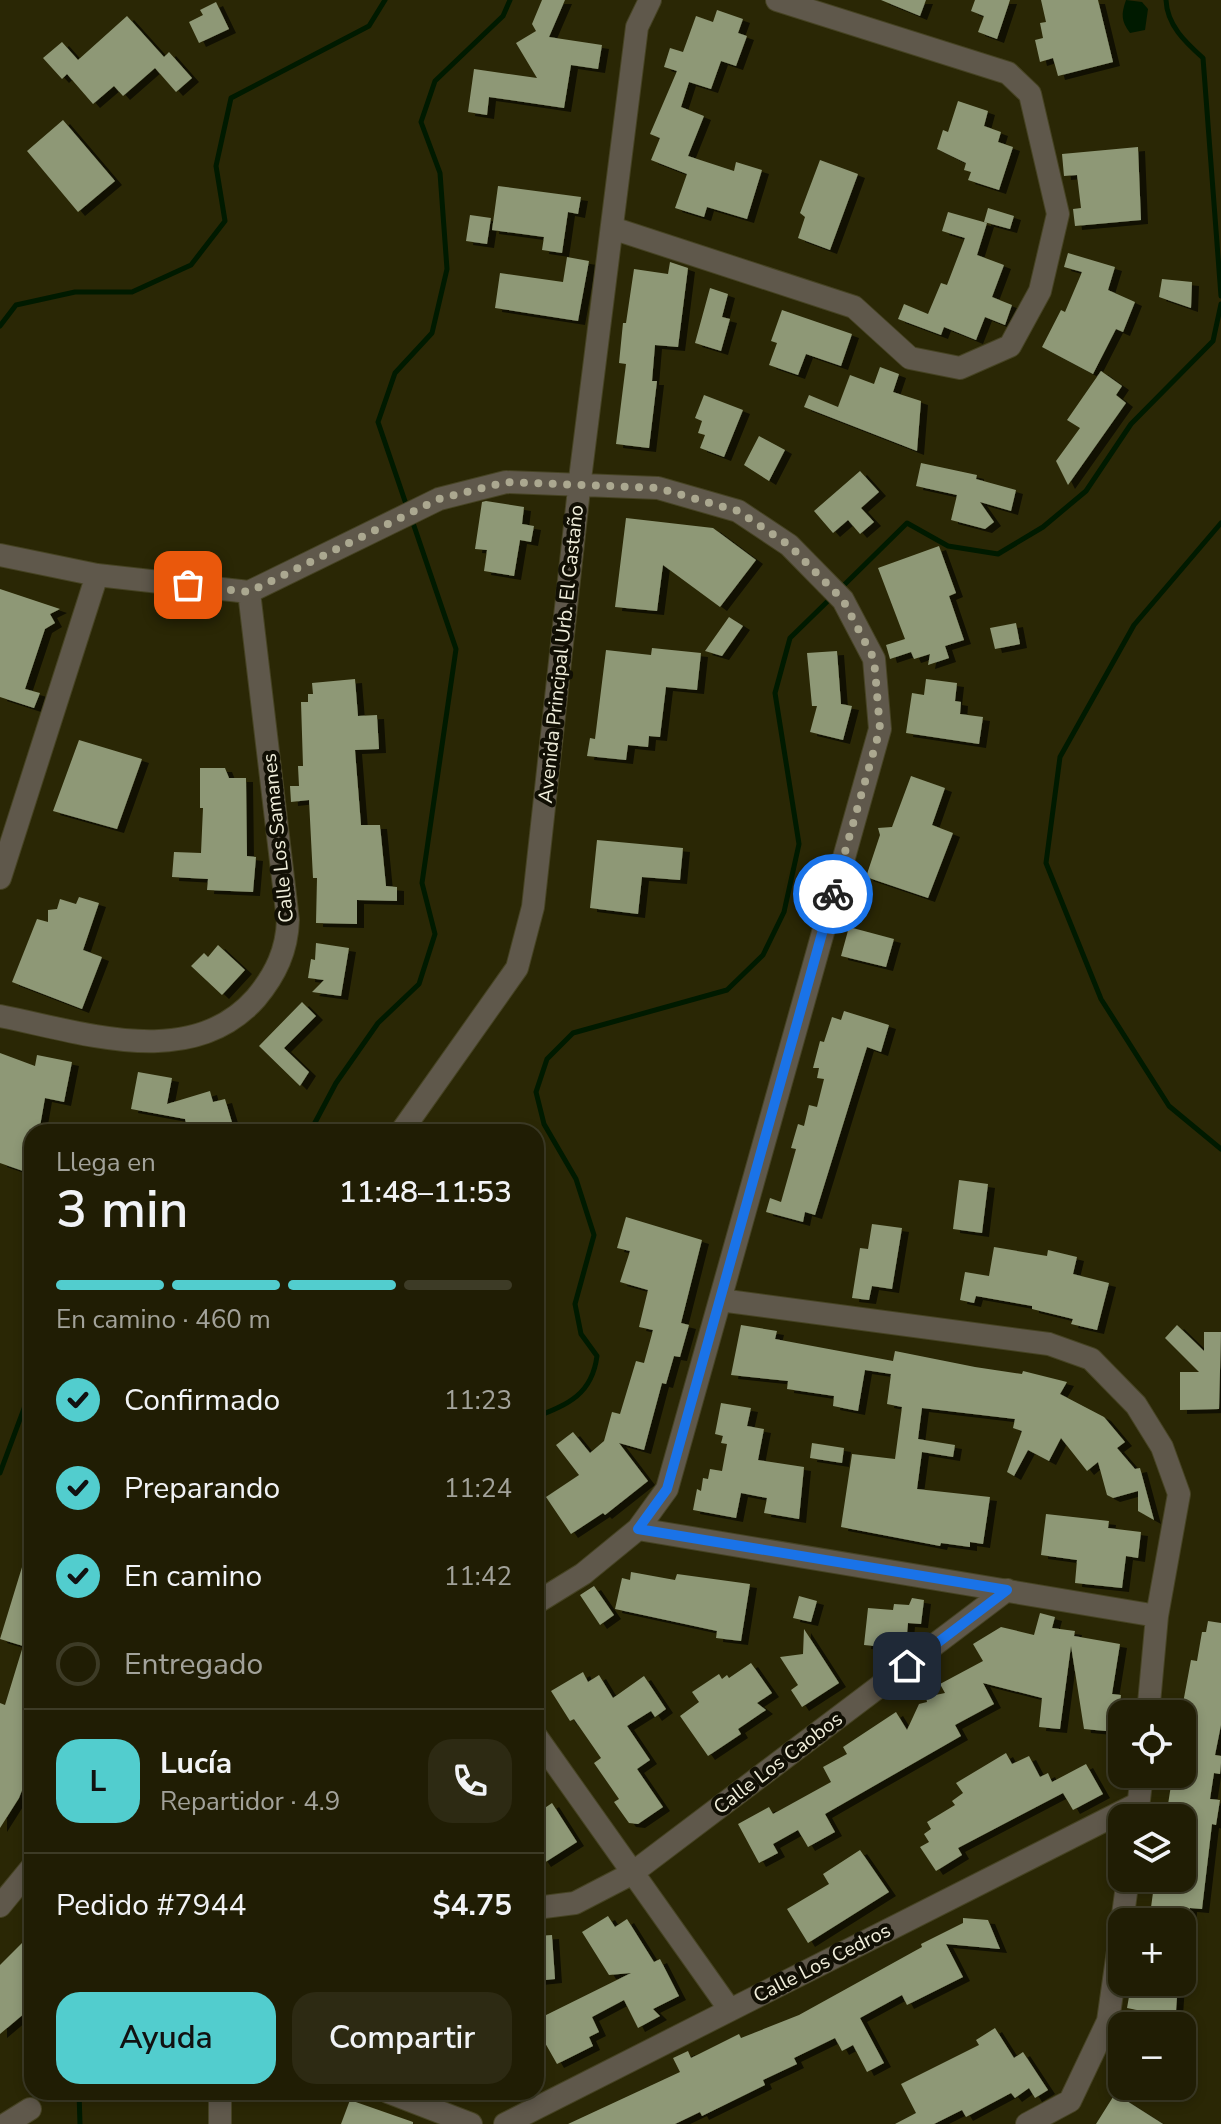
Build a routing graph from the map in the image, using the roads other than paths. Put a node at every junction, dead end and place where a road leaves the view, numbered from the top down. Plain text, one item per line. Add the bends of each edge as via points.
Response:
1 (650, 0) edge
2 (777, 0) edge
3 (612, 228) junction
4 (580, 485) junction
5 (0, 555) edge
6 (97, 575) junction
7 (249, 592) junction
8 (0, 878) edge
9 (0, 1016) edge
10 (407, 1124) edge
11 (720, 1300) junction
12 (638, 1529) junction
13 (1007, 1590) junction
14 (544, 1598) edge
15 (1157, 1616) junction
16 (1149, 1700) edge
17 (544, 1748) edge
18 (1108, 1825) edge
19 (631, 1874) junction
20 (24, 1877) edge
21 (0, 1906) edge
22 (544, 1907) edge
23 (1112, 1996) edge
24 (730, 2010) junction
25 (220, 2100) edge
26 (409, 2100) edge
27 (30, 2109) dead end
28 (6, 2124) edge
29 (220, 2124) edge
30 (471, 2124) edge
31 (505, 2124) edge
32 (1027, 2124) edge

1 - 3 street, Avenida Principal Urb. El Castaño via 637,27
2 - 3 street via 1008,73 1030,94 1058,214 1040,291 1010,346 960,368 910,358 854,307
3 - 4 street, Avenida Principal Urb. El Castaño
4 - 7 street via 506,482 439,499
4 - 10 street, Avenida Principal Urb. El Castaño via 533,907 517,968
4 - 11 street via 658,488 738,511 789,545 836,592 874,659 880,729
5 - 6 street
6 - 7 street
6 - 8 street
7 - 9 street, Calle Los Samanes via 288,920 285,949 269,982 233,1019 180,1040 135,1042
11 - 12 street via 667,1489
11 - 15 street via 1049,1344 1091,1359 1136,1405 1162,1447 1179,1494
12 - 13 street
12 - 14 street
13 - 15 street
13 - 19 street, Calle Los Caobos
15 - 16 street
17 - 19 street
18 - 24 street, Calle Los Cedros
19 - 22 street, Calle Los Caobos via 575,1903
19 - 24 street
20 - 21 street
23 - 32 street via 1108,2021 1070,2101
24 - 31 street, Calle Los Cedros
25 - 29 street
26 - 30 street
27 - 28 street

